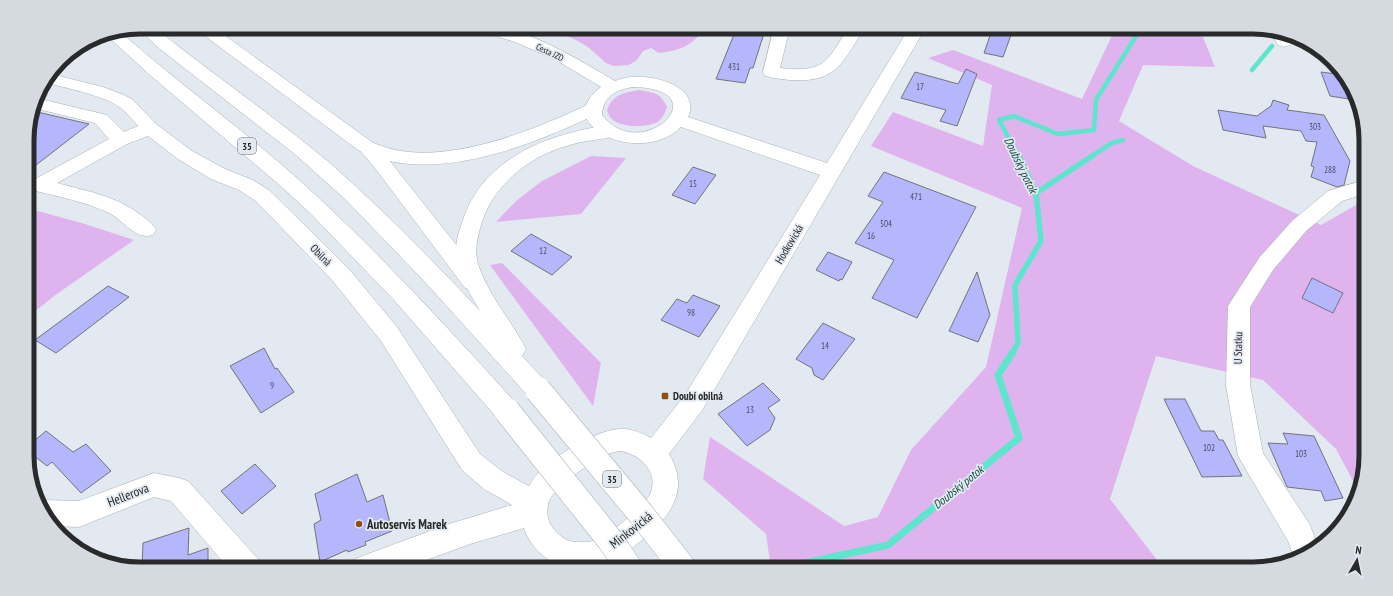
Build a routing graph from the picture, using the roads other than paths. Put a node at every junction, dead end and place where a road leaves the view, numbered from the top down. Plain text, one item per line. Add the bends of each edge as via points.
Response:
1 (152, 34) edge
2 (213, 34) edge
3 (505, 34) edge
4 (780, 34) edge
5 (852, 34) edge
6 (913, 34) edge
7 (117, 37) edge
8 (53, 80) edge
9 (613, 87) junction
10 (40, 104) edge
11 (593, 109) junction
12 (678, 120) junction
13 (150, 128) junction
14 (609, 132) junction
15 (121, 140) junction
16 (365, 146) junction
17 (832, 172) junction
18 (34, 183) edge
19 (34, 183) edge
20 (1359, 188) edge
21 (146, 230) dead end
22 (479, 289) junction
23 (538, 390) junction
24 (654, 454) junction
25 (535, 507) junction
26 (51, 513) edge
27 (1304, 548) edge
28 (242, 562) edge
29 (383, 562) edge
30 (593, 562) edge
31 (625, 562) edge
32 (679, 562) edge

1 - 23 main road, 35 via 323,169 406,246
2 - 16 main road
3 - 9 main road, Cesta JZD via 562,57
4 - 5 main road via 771,72 801,75 820,72 831,65
6 - 17 main road, Hodkovická
7 - 31 main road, 35, bridge via 290,184 371,260 440,333 507,411
8 - 13 main road, Obilná via 118,99 127,104
9 - 11 main road via 599,96 594,102
9 - 12 main road via 643,82 670,90 681,100 682,114
10 - 15 main road via 101,119
11 - 14 main road via 596,122
11 - 16 main road via 554,128 495,147 452,156 405,158 382,154
12 - 14 main road via 663,131 642,137
12 - 17 main road
13 - 15 main road
13 - 25 main road, Obilná via 194,161 246,185 263,196 340,274 389,334 471,462 492,480
14 - 22 main road via 574,136 538,150 498,177 483,194 472,218 467,242 467,262
15 - 18 main road
16 - 22 main road via 382,164
17 - 24 main road, Hodkovická via 694,402
19 - 21 main road via 108,204
20 - 27 main road, U Statku via 1335,196 1299,226 1266,264 1239,306 1238,385 1251,456 1300,535
22 - 23 main road
23 - 32 main road, 35, bridge
24 - 25 main road via 642,445 627,441 602,443 554,474 542,487
24 - 30 main road, Minkovická via 662,467 665,482 659,506 648,518
25 - 29 main road
25 - 30 main road, Minkovická via 537,527 551,546 566,554
26 - 28 main road, Hellerova via 79,514 154,485 179,490

